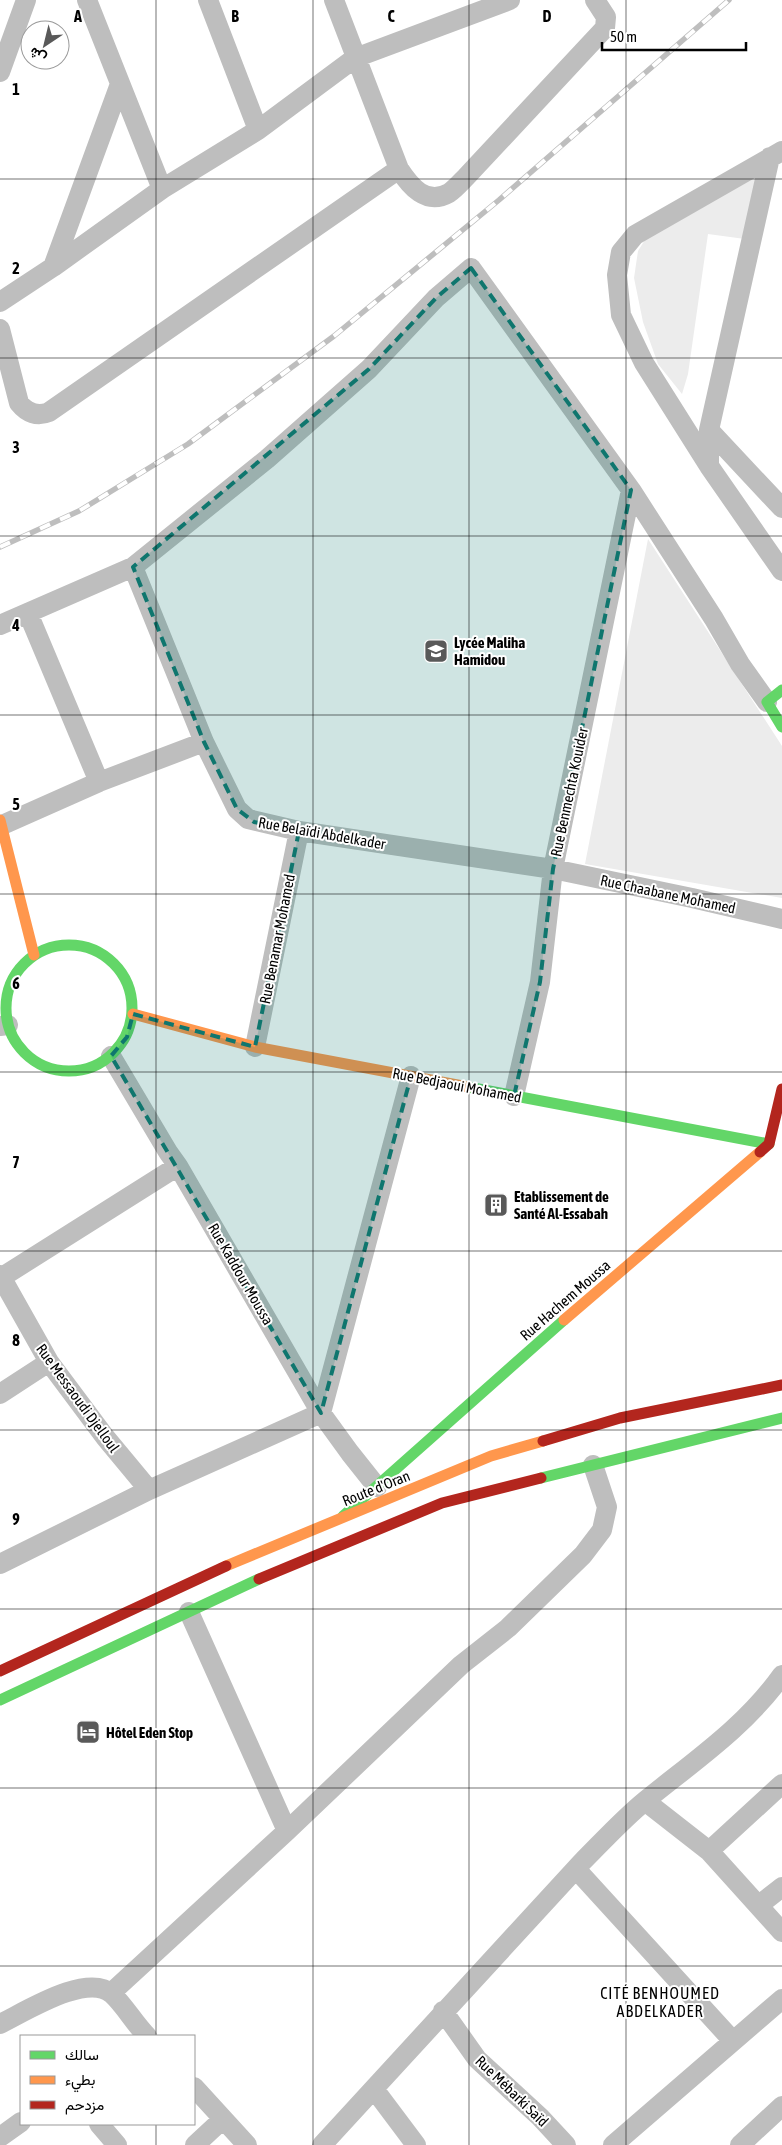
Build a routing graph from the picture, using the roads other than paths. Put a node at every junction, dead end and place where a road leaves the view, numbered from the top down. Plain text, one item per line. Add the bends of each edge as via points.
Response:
1 (26, 0) edge
2 (87, 0) edge
3 (208, 0) edge
4 (334, 0) edge
5 (510, 0) edge
6 (595, 0) edge
7 (461, 8) edge
8 (356, 58) junction
9 (0, 72) edge
10 (120, 84) junction
11 (258, 130) junction
12 (776, 154) edge
13 (399, 170) junction
14 (162, 189) junction
15 (54, 267) junction
16 (0, 302) edge
17 (0, 329) edge
18 (709, 430) junction
19 (709, 466) junction
20 (631, 490) junction
21 (782, 508) edge
22 (133, 567) junction
23 (782, 571) edge
24 (28, 613) junction
25 (0, 624) edge
26 (775, 696) edge
27 (782, 727) edge
28 (204, 742) junction
29 (98, 782) junction
30 (1, 822) edge
31 (299, 831) junction
32 (554, 869) junction
33 (782, 919) edge
34 (34, 954) junction
35 (133, 1014) junction
36 (4, 1026) edge
37 (256, 1047) junction
38 (111, 1056) junction
39 (411, 1076) junction
40 (782, 1089) edge
41 (514, 1096) junction
42 (776, 1145) edge
43 (178, 1166) junction
44 (1, 1276) edge
45 (49, 1362) junction
46 (782, 1384) edge
47 (0, 1394) edge
48 (321, 1413) junction
49 (782, 1418) edge
50 (593, 1465) junction
51 (377, 1487) junction
52 (149, 1490) junction
53 (340, 1519) junction
54 (0, 1564) edge
55 (189, 1612) junction
56 (0, 1671) edge
57 (781, 1677) edge
58 (0, 1700) edge
59 (782, 1784) edge
60 (645, 1801) junction
61 (287, 1830) junction
62 (709, 1850) junction
63 (576, 1868) junction
64 (782, 1888) edge
65 (759, 1905) junction
66 (782, 1932) edge
67 (111, 1993) junction
68 (782, 1999) edge
69 (443, 2011) junction
70 (0, 2024) edge
71 (143, 2035) edge
72 (733, 2041) junction
73 (195, 2088) edge
74 (374, 2089) junction
75 (782, 2106) edge
76 (223, 2119) junction
77 (20, 2123) edge
78 (100, 2125) edge
79 (0, 2137) edge
80 (117, 2145) edge
81 (195, 2145) edge
82 (247, 2145) edge
83 (322, 2145) edge
84 (416, 2145) edge
85 (566, 2145) edge
86 (613, 2145) edge
87 (740, 2145) edge

1 - 9 street
2 - 10 street
3 - 11 street
4 - 8 street
5 - 7 street
6 - 13 street via 606,17 605,28 448,193 433,198 423,195 408,183
7 - 8 street
8 - 11 street
8 - 13 street
10 - 14 street
10 - 15 street
11 - 14 street
12 - 18 street
12 - 19 street via 636,235 621,252 617,276 621,315 644,363
13 - 17 street via 49,412 32,414 20,403
14 - 15 street
15 - 16 street
18 - 19 street
18 - 21 street
19 - 23 street
20 - 22 street via 471,268 436,298 369,369 267,458
20 - 26 street via 740,664
20 - 32 street, Rue Benmechta Kouider
22 - 24 street
22 - 28 street, Rue Belaïdi Abdelkader
24 - 25 street
24 - 29 street
26 - 27 street
28 - 29 street
28 - 31 street, Rue Belaïdi Abdelkader via 240,814 254,822
29 - 30 street
30 - 34 street
31 - 32 street, Rue Belaïdi Abdelkader
31 - 37 street, Rue Benamar Mohamed
32 - 33 street, Rue Chaabane Mohamed
32 - 41 street, Rue Benmechta Kouider via 540,982
34 - 35 street via 70,944 91,948 112,960 126,977
34 - 36 street via 17,971 11,983
35 - 37 street, Rue Bedjaoui Mohamed
35 - 38 street via 126,1037
36 - 38 street via 29,1057 56,1070 77,1071 97,1066
37 - 39 street, Rue Bedjaoui Mohamed
38 - 43 street, Rue Kaddour Moussa
39 - 41 street, Rue Bedjaoui Mohamed
39 - 48 street
40 - 42 street
41 - 42 street, Rue Bedjaoui Mohamed
42 - 51 street, Rue Hachem Moussa via 599,1289
43 - 44 street
43 - 48 street, Rue Kaddour Moussa
44 - 45 street, Rue Messaoudi Djelloul
45 - 47 street
45 - 52 street, Rue Messaoudi Djelloul
46 - 53 street, Route d'Oran via 620,1418 491,1456
48 - 51 street, Rue Kaddour Moussa
48 - 52 street
49 - 50 street
50 - 55 street via 442,1503 274,1572
50 - 61 street via 607,1507 602,1530 582,1555 508,1628 461,1665
51 - 53 street, Rue Hachem Moussa
52 - 54 street
53 - 56 street, Route d'Oran via 256,1552
55 - 58 street
55 - 61 street
57 - 60 street via 766,1697 722,1741
59 - 62 street
60 - 62 street
60 - 63 street
61 - 67 street
62 - 65 street
63 - 69 street
63 - 72 street
64 - 65 street
65 - 66 street
67 - 70 street via 81,1987
67 - 71 street
68 - 72 street
69 - 74 street
69 - 85 street, Rue Mébarki Saïd via 477,2059
72 - 86 street
73 - 76 street
74 - 83 street
74 - 84 street
75 - 87 street
76 - 81 street
76 - 82 street
77 - 79 street
78 - 80 street

